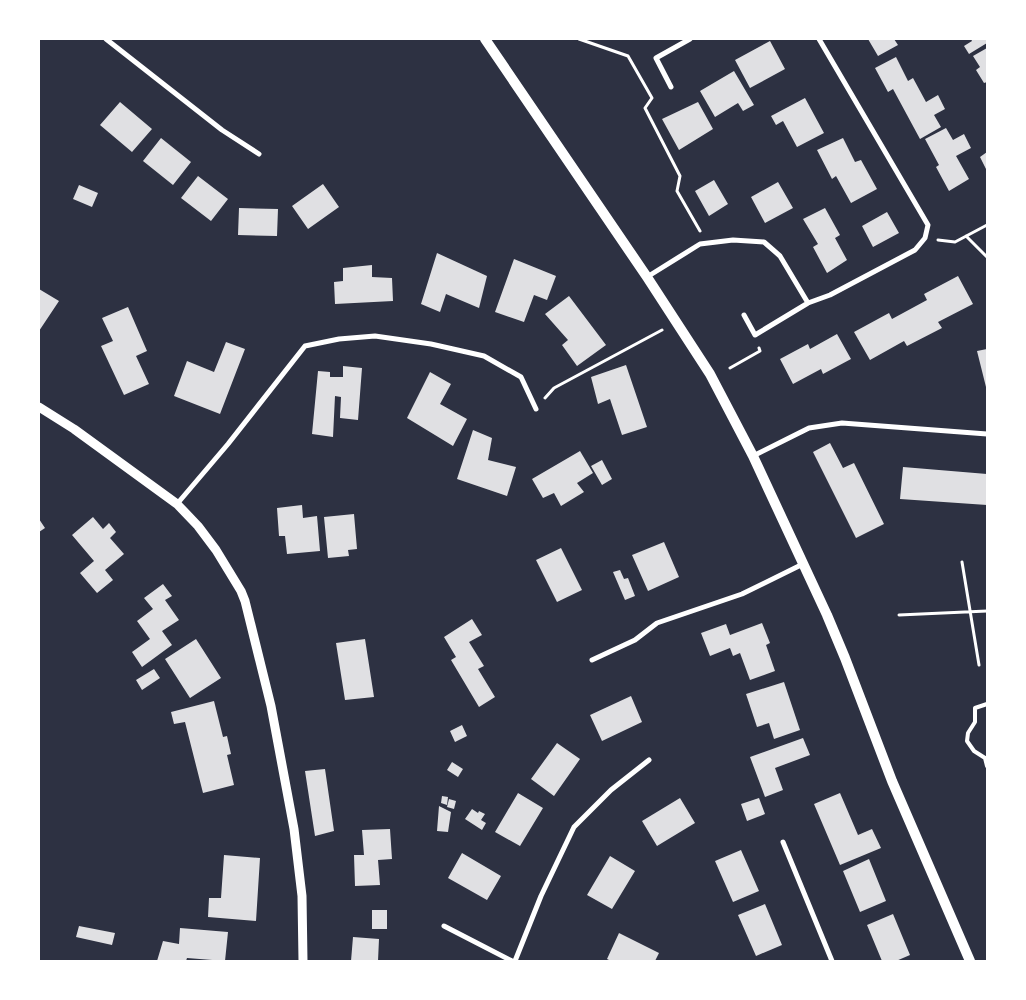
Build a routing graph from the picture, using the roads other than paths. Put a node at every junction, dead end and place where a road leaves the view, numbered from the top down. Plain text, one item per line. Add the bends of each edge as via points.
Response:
1 (106, 39) edge
2 (485, 39) edge
3 (690, 39) edge
4 (819, 39) edge
5 (671, 87) dead end
6 (259, 154) dead end
7 (647, 277) junction
8 (808, 302) junction
9 (744, 315) dead end
10 (39, 407) edge
11 (536, 410) road end
12 (987, 434) edge
13 (753, 456) junction
14 (177, 504) junction
15 (804, 564) junction
16 (592, 660) dead end
17 (987, 704) edge
18 (649, 760) dead end
19 (987, 766) edge
20 (783, 842) dead end
21 (444, 926) dead end
22 (304, 961) edge
23 (514, 961) edge
24 (832, 961) edge
25 (970, 961) edge

1 - 6 street via 222,130
2 - 7 main road
3 - 5 street via 656,58
4 - 8 street via 928,225 925,238 914,250 830,295
7 - 8 street via 700,244 733,240 764,242 780,256
7 - 13 main road via 710,374
8 - 9 street via 755,335
10 - 14 street
11 - 14 street via 521,377 484,356 375,336 305,346
12 - 13 street via 842,423 809,428
13 - 15 main road
14 - 22 street via 216,550 245,601 294,829 302,896
15 - 16 street via 742,594 657,623 636,640
15 - 25 main road via 831,623 892,781
17 - 19 lane via 975,708 976,722 968,733 967,741 985,758
18 - 23 street via 611,790 574,827
20 - 24 street
21 - 23 street

